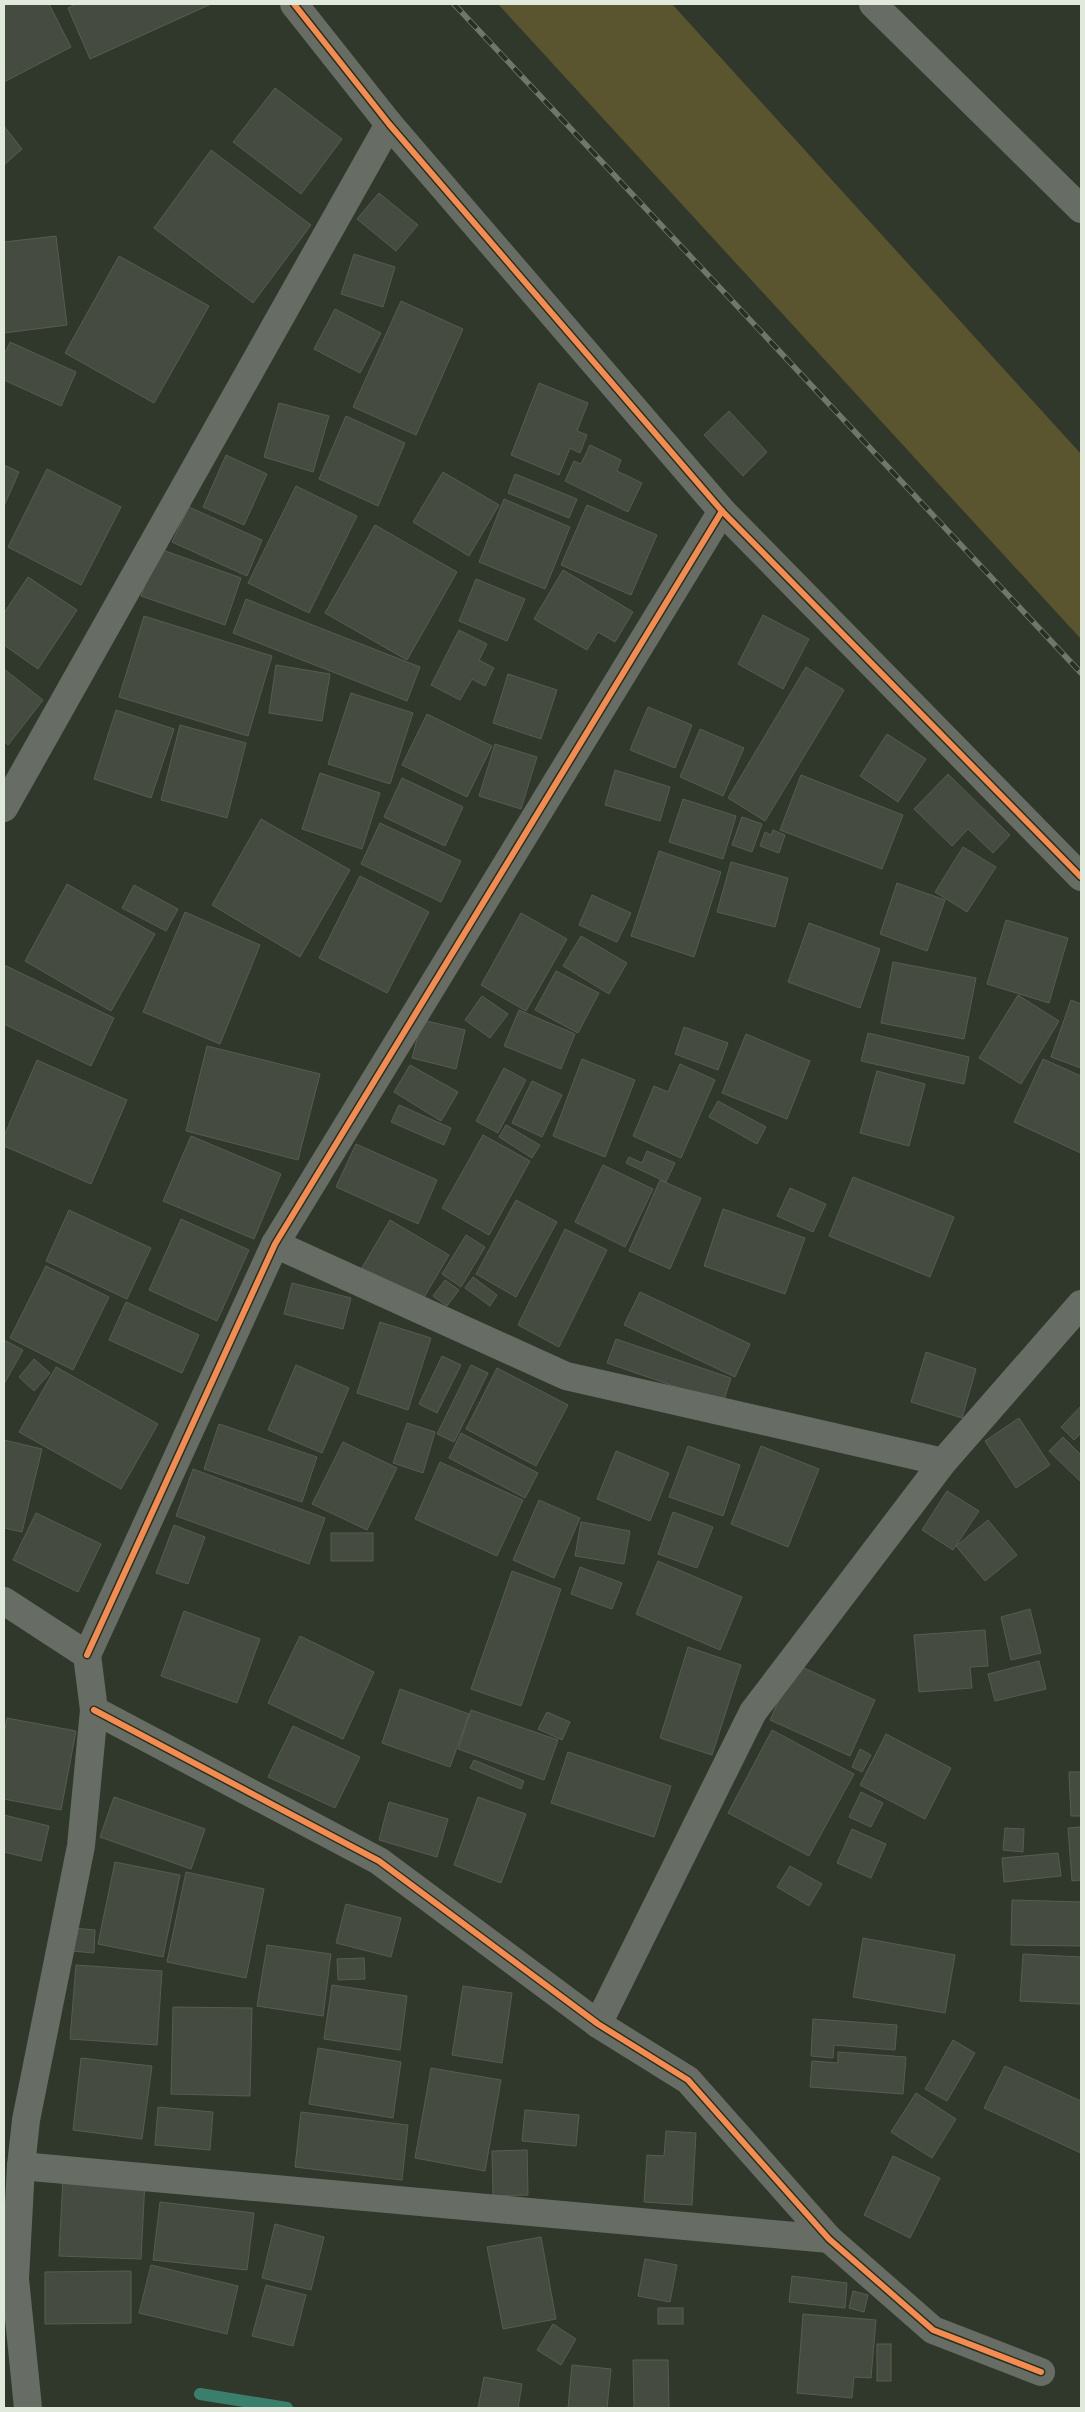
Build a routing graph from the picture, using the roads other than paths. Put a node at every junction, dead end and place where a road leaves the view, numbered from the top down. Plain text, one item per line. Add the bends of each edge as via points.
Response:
1 (294, 4) edge
2 (873, 4) edge
3 (390, 124) junction
4 (1081, 209) edge
5 (722, 511) junction
6 (4, 808) edge
7 (1081, 877) edge
8 (275, 1244) junction
9 (1081, 1304) edge
10 (943, 1462) junction
11 (4, 1600) edge
12 (86, 1655) junction
13 (94, 1710) junction
14 (598, 2024) junction
15 (15, 2117) edge
16 (20, 2166) junction
17 (829, 2240) junction
18 (1041, 2372) dead end
19 (28, 2408) edge

1 - 3 street
2 - 4 street
3 - 5 street
3 - 6 street
5 - 7 street
5 - 8 street
8 - 10 street via 566,1376
8 - 12 street
9 - 10 street
10 - 14 street via 753,1712
11 - 12 street
12 - 13 street
13 - 14 street via 379,1861
13 - 15 street via 81,1846
14 - 17 street via 688,2080
15 - 16 street
16 - 17 street
16 - 19 street via 15,2279
17 - 18 street via 933,2330

